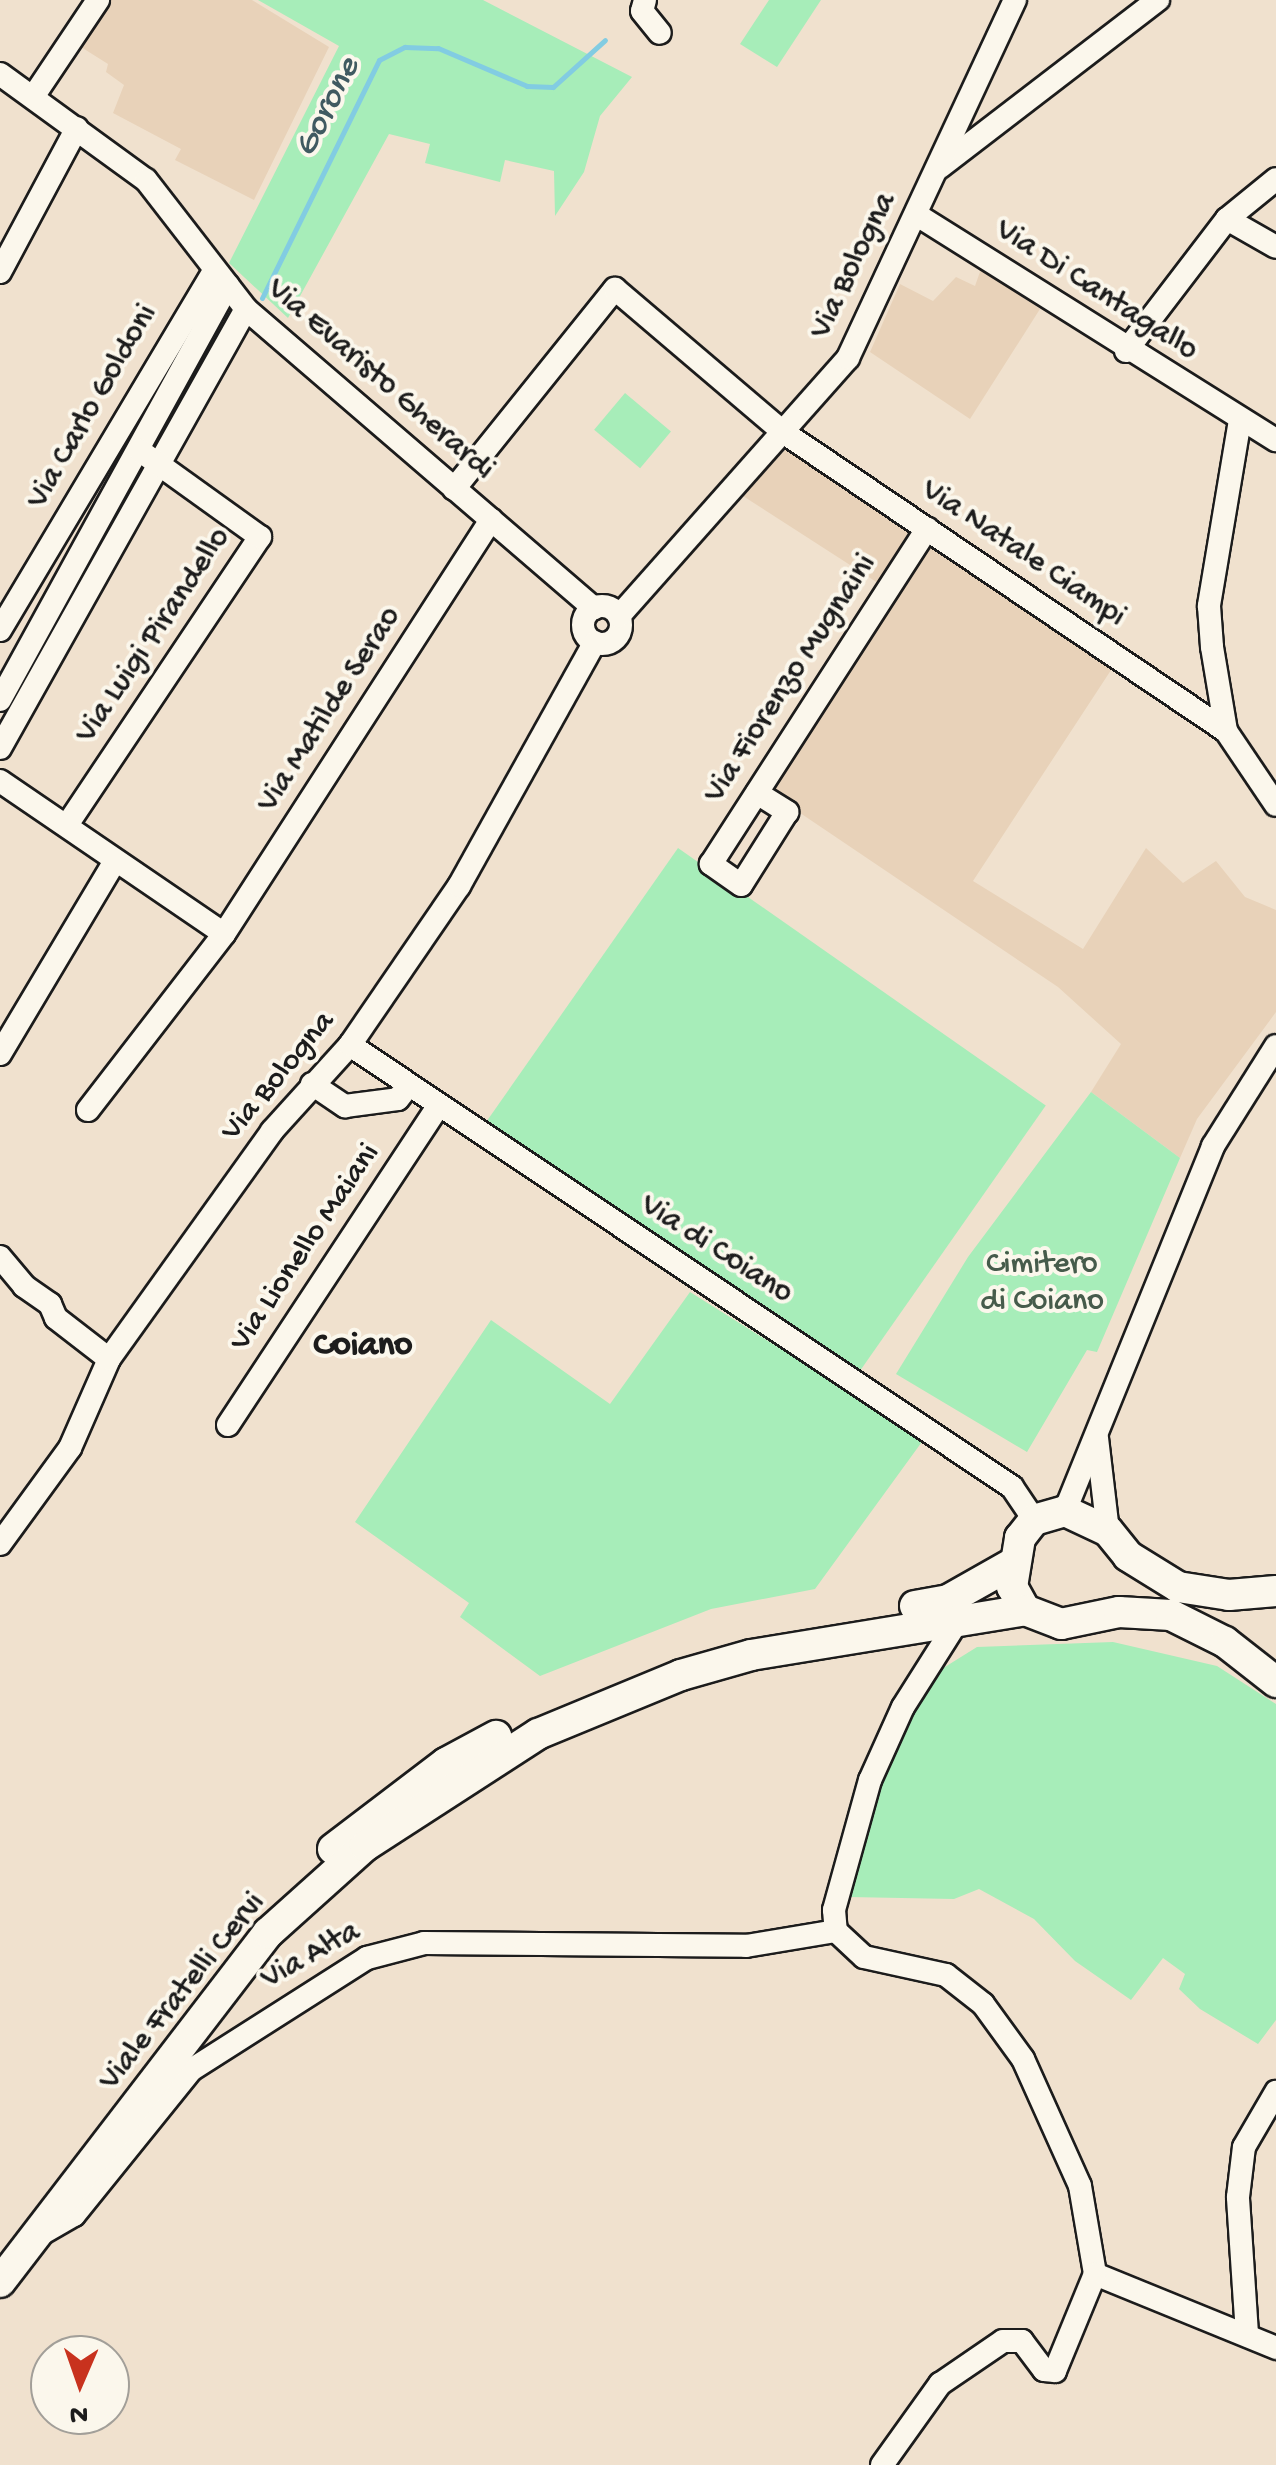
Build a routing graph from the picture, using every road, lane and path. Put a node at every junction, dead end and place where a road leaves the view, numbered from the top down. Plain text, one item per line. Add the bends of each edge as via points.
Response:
1 (98, 0) edge
2 (645, 0) edge
3 (1015, 0) edge
4 (1158, 0) edge
5 (660, 33) dead end
6 (12, 89) edge
7 (972, 98) junction
8 (1006, 118) junction
9 (77, 128) junction
10 (937, 169) junction
11 (1276, 179) edge
12 (917, 215) junction
13 (1227, 219) junction
14 (1276, 247) edge
15 (0, 272) edge
16 (222, 278) junction
17 (246, 309) junction
18 (1126, 351) junction
19 (1240, 420) junction
20 (784, 432) junction
21 (1276, 440) edge
22 (150, 456) junction
23 (454, 489) junction
24 (491, 520) junction
25 (927, 530) junction
26 (594, 608) junction
27 (619, 616) junction
28 (0, 630) edge
29 (595, 642) junction
30 (0, 700) edge
31 (1226, 731) junction
32 (0, 748) edge
33 (0, 780) edge
34 (757, 793) junction
35 (1276, 805) edge
36 (67, 825) junction
37 (116, 861) junction
38 (224, 934) junction
39 (350, 1046) junction
40 (1276, 1046) edge
41 (0, 1054) edge
42 (312, 1084) junction
43 (408, 1086) junction
44 (438, 1107) junction
45 (88, 1110) dead end
46 (0, 1258) edge
47 (109, 1359) junction
48 (228, 1426) dead end
49 (1096, 1429) junction
50 (1065, 1511) junction
51 (1034, 1520) junction
52 (1108, 1531) junction
53 (0, 1544) edge
54 (1012, 1564) junction
55 (1276, 1591) edge
56 (1025, 1610) junction
57 (960, 1617) junction
58 (1276, 1682) edge
59 (836, 1931) junction
60 (1276, 2092) edge
61 (29, 2241) junction
62 (0, 2252) edge
63 (1094, 2274) junction
64 (0, 2282) edge
65 (1247, 2334) junction
66 (1276, 2348) edge
67 (882, 2465) edge

1 - 6 street
2 - 5 street via 642,11
3 - 7 street, Via Bologna
4 - 8 street
6 - 9 street, Via Evaristo Gherardi
7 - 8 street via 983,112
7 - 10 street, Via Bologna
8 - 10 street
9 - 15 street
9 - 16 street, Via Evaristo Gherardi via 146,180
10 - 12 street, Via Bologna
11 - 13 street
12 - 18 street, Via Di Cantagallo
12 - 20 street, Via Bologna via 848,358
13 - 14 street
13 - 18 street
16 - 17 street, Via Evaristo Gherardi
16 - 22 street, Via Carlo Goldoni
16 - 28 street, Via Carlo Goldoni
17 - 22 street, Via Carlo Goldoni
17 - 23 street, Via Evaristo Gherardi
18 - 19 street, Via Di Cantagallo
19 - 21 street, Via Di Cantagallo
19 - 31 street via 1209,606
20 - 23 street, Via Natale Ciampi via 615,289
20 - 25 street, Via Natale Ciampi
20 - 27 street, Via Bologna
22 - 30 street, Via Carlo Goldoni
22 - 32 street, Via Carlo Goldoni
22 - 36 street, Via Luigi Pirandello via 260,537
23 - 24 street, Via Evaristo Gherardi
24 - 26 street, Via Evaristo Gherardi
24 - 38 street, Via Matilde Serao
25 - 31 street, Via Natale Ciampi
25 - 34 street, Via Fiorenzo Mugnaini
26 - 27 street via 605,606
26 - 29 street via 583,626
27 - 29 street, Via Bologna via 614,640
29 - 39 street, Via Bologna via 460,886
31 - 35 street
33 - 36 street
34 - 34 street, Via Fiorenzo Mugnaini via 786,812 741,885 711,864
36 - 37 street
37 - 38 street
37 - 41 street
38 - 45 street, Via Matilde Serao
39 - 42 street, Via Bologna
39 - 43 street, Via di Coiano
40 - 49 street via 1213,1146
42 - 43 street via 344,1106 398,1099
42 - 47 street, Via Bologna
43 - 44 street, Via di Coiano
44 - 48 street, Via Lionello Maiani
44 - 51 street, Via di Coiano via 1012,1486
46 - 47 street via 50,1304 56,1318
47 - 53 street, Via Bologna via 70,1448
49 - 50 street
49 - 52 street
50 - 51 main road
50 - 52 main road
51 - 54 main road
52 - 55 main road via 1128,1556 1178,1587 1229,1595
54 - 56 main road via 1012,1587
54 - 62 main road, Viale Fratelli Cervi via 948,1600 828,1620 678,1658 534,1716 446,1763 356,1826 256,1920
56 - 57 main road, Viale Fratelli Cervi
56 - 58 main road, Viale Fratelli Cervi via 1061,1624 1119,1612 1171,1615 1226,1642
57 - 59 street via 903,1707 870,1780 834,1910
57 - 61 main road, Viale Fratelli Cervi via 826,1638 682,1675 538,1734 458,1781 366,1846 268,1933
59 - 61 street, Via Alta via 746,1946 424,1943 367,1958 191,2070 74,2215
59 - 63 street via 864,1958 946,1975 983,2004 1023,2060 1080,2186
60 - 65 street via 1244,2146 1238,2196
61 - 64 main road, Viale Fratelli Cervi
63 - 65 street
63 - 67 street via 1056,2371 1044,2370 1022,2341 987,2350 940,2384
65 - 66 street

